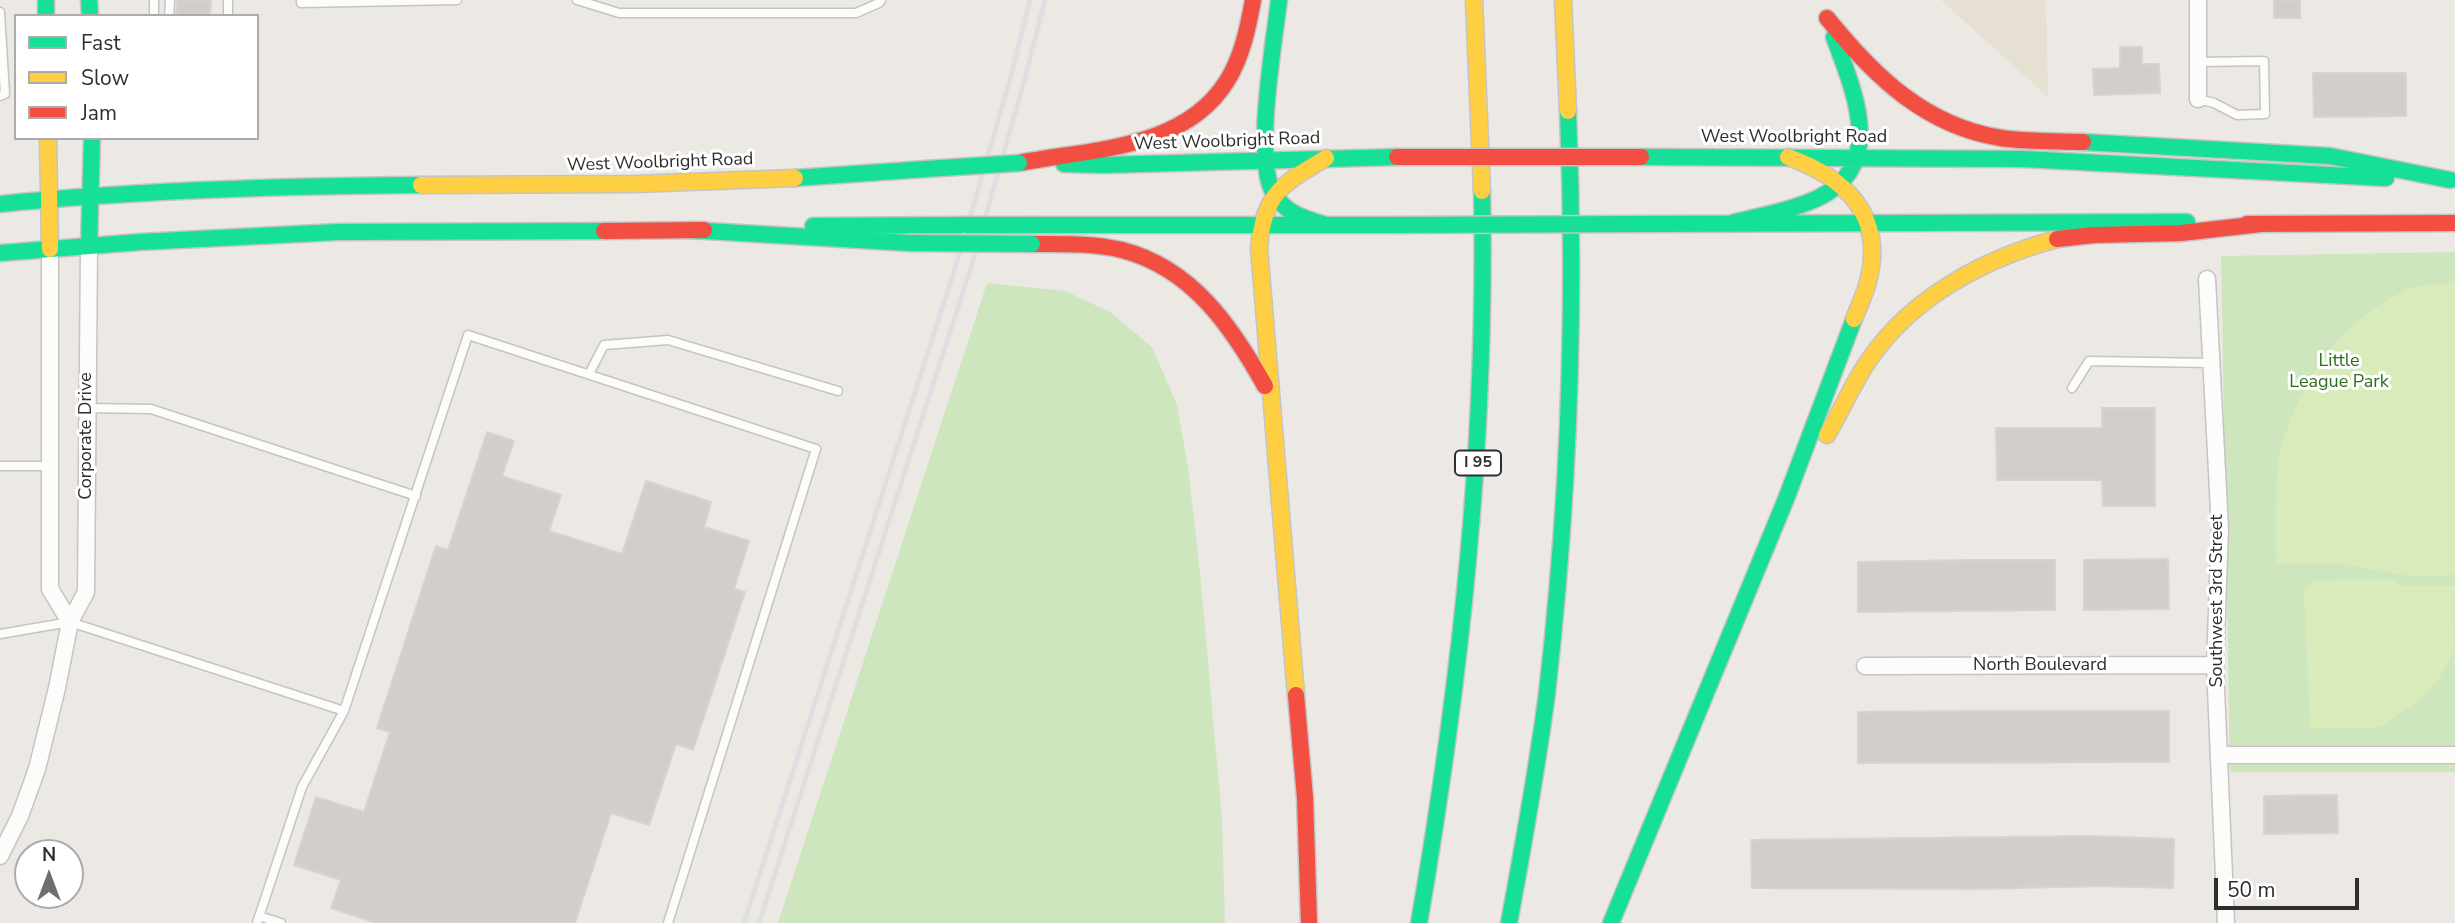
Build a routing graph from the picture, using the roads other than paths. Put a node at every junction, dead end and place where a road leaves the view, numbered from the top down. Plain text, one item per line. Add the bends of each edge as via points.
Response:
1 (301, 0) edge
2 (457, 0) edge
3 (577, 0) edge
4 (881, 0) edge
5 (1253, 0) edge
6 (1279, 0) edge
7 (1474, 0) edge
8 (1563, 0) edge
9 (1821, 0) edge
10 (2198, 0) edge
11 (0, 12) edge
12 (1827, 18) junction
13 (1, 39) edge
14 (2198, 62) junction
15 (0, 96) edge
16 (2199, 99) joint
17 (48, 140) edge
18 (92, 140) edge
19 (1859, 156) junction
20 (1788, 157) junction
21 (1325, 158) junction
22 (1263, 159) junction
23 (1057, 160) junction
24 (2453, 180) edge
25 (1841, 182) junction
26 (1273, 194) junction
27 (90, 195) junction
28 (49, 198) junction
29 (0, 205) edge
30 (1732, 223) junction
31 (1866, 223) junction
32 (2455, 223) edge
33 (2261, 224) junction
34 (1261, 225) junction
35 (1326, 225) junction
36 (690, 230) junction
37 (89, 246) junction
38 (50, 249) junction
39 (0, 253) edge
40 (2207, 279) dead end
41 (2212, 363) junction
42 (589, 374) junction
43 (2072, 388) dead end
44 (838, 391) dead end
45 (1271, 398) junction
46 (88, 408) junction
47 (0, 466) edge
48 (50, 466) junction
49 (416, 496) junction
50 (1786, 499) junction
51 (70, 622) junction
52 (0, 634) edge
53 (2215, 665) junction
54 (1865, 666) dead end
55 (344, 711) junction
56 (2220, 755) junction
57 (2455, 755) edge
58 (0, 856) edge
59 (258, 920) edge
60 (281, 923) edge
61 (668, 923) edge
62 (1309, 923) edge
63 (1419, 923) edge
64 (1509, 923) edge
65 (1611, 923) edge
66 (2226, 923) edge

1 - 2 lane
3 - 4 lane via 619,13 856,13
5 - 23 main road via 1233,68 1221,90 1196,115 1150,140
6 - 22 main road
7 - 63 main road, I 95 via 1484,255 1478,466 1450,744
8 - 64 main road via 1571,193 1569,423 1544,704
9 - 12 main road
10 - 14 street
11 - 13 lane
12 - 19 main road via 1858,110
12 - 24 main road via 1892,89 1925,113 1974,132 2003,138 2330,156
13 - 15 lane via 5,94
14 - 16 street
14 - 16 lane via 2264,61 2265,114 2237,115
17 - 28 main road
18 - 27 main road
19 - 20 main road, West Woolbright Road
19 - 24 main road, West Woolbright Road via 2023,159
19 - 25 main road
20 - 21 main road, West Woolbright Road, bridge
20 - 25 main road via 1819,167
21 - 22 main road, West Woolbright Road
21 - 26 main road
22 - 23 main road, West Woolbright Road via 1104,165
22 - 26 main road
23 - 27 main road, West Woolbright Road, bridge via 666,184 287,187
25 - 30 main road via 1809,201
25 - 31 main road
26 - 34 main road
26 - 35 main road via 1298,217
27 - 28 main road, West Woolbright Road
27 - 37 main road
28 - 29 main road, West Woolbright Road
28 - 38 main road
30 - 31 main road
30 - 35 main road, bridge
31 - 33 main road
31 - 50 main road via 1872,251 1869,279
32 - 33 main road
33 - 50 main road via 2057,239 1955,281 1910,314 1877,348
34 - 35 main road
34 - 36 main road, bridge via 834,225
34 - 45 main road via 1259,254
36 - 37 main road via 338,232
36 - 45 main road, bridge via 910,243 1108,248 1145,259 1182,278 1210,302 1247,352
37 - 38 main road
37 - 46 street, Corporate Drive
38 - 39 main road
38 - 48 street, Corporate Drive
40 - 41 street, Southwest 3rd Street
41 - 43 lane via 2089,361
41 - 53 street, Southwest 3rd Street via 2220,529
42 - 44 lane via 604,345 668,340
42 - 49 lane via 468,335
42 - 61 lane via 816,449
45 - 62 main road via 1306,798
46 - 49 lane via 151,409
46 - 51 street, Corporate Drive via 86,592
47 - 48 lane
48 - 51 street, Corporate Drive via 50,589
49 - 55 lane
50 - 65 main road
51 - 52 lane
51 - 55 lane
51 - 58 street, Corporate Drive via 37,769
53 - 54 street, North Boulevard
53 - 56 street, Southwest 3rd Street
55 - 59 lane via 302,787
56 - 57 street
56 - 66 street, Southwest 3rd Street
59 - 60 lane

